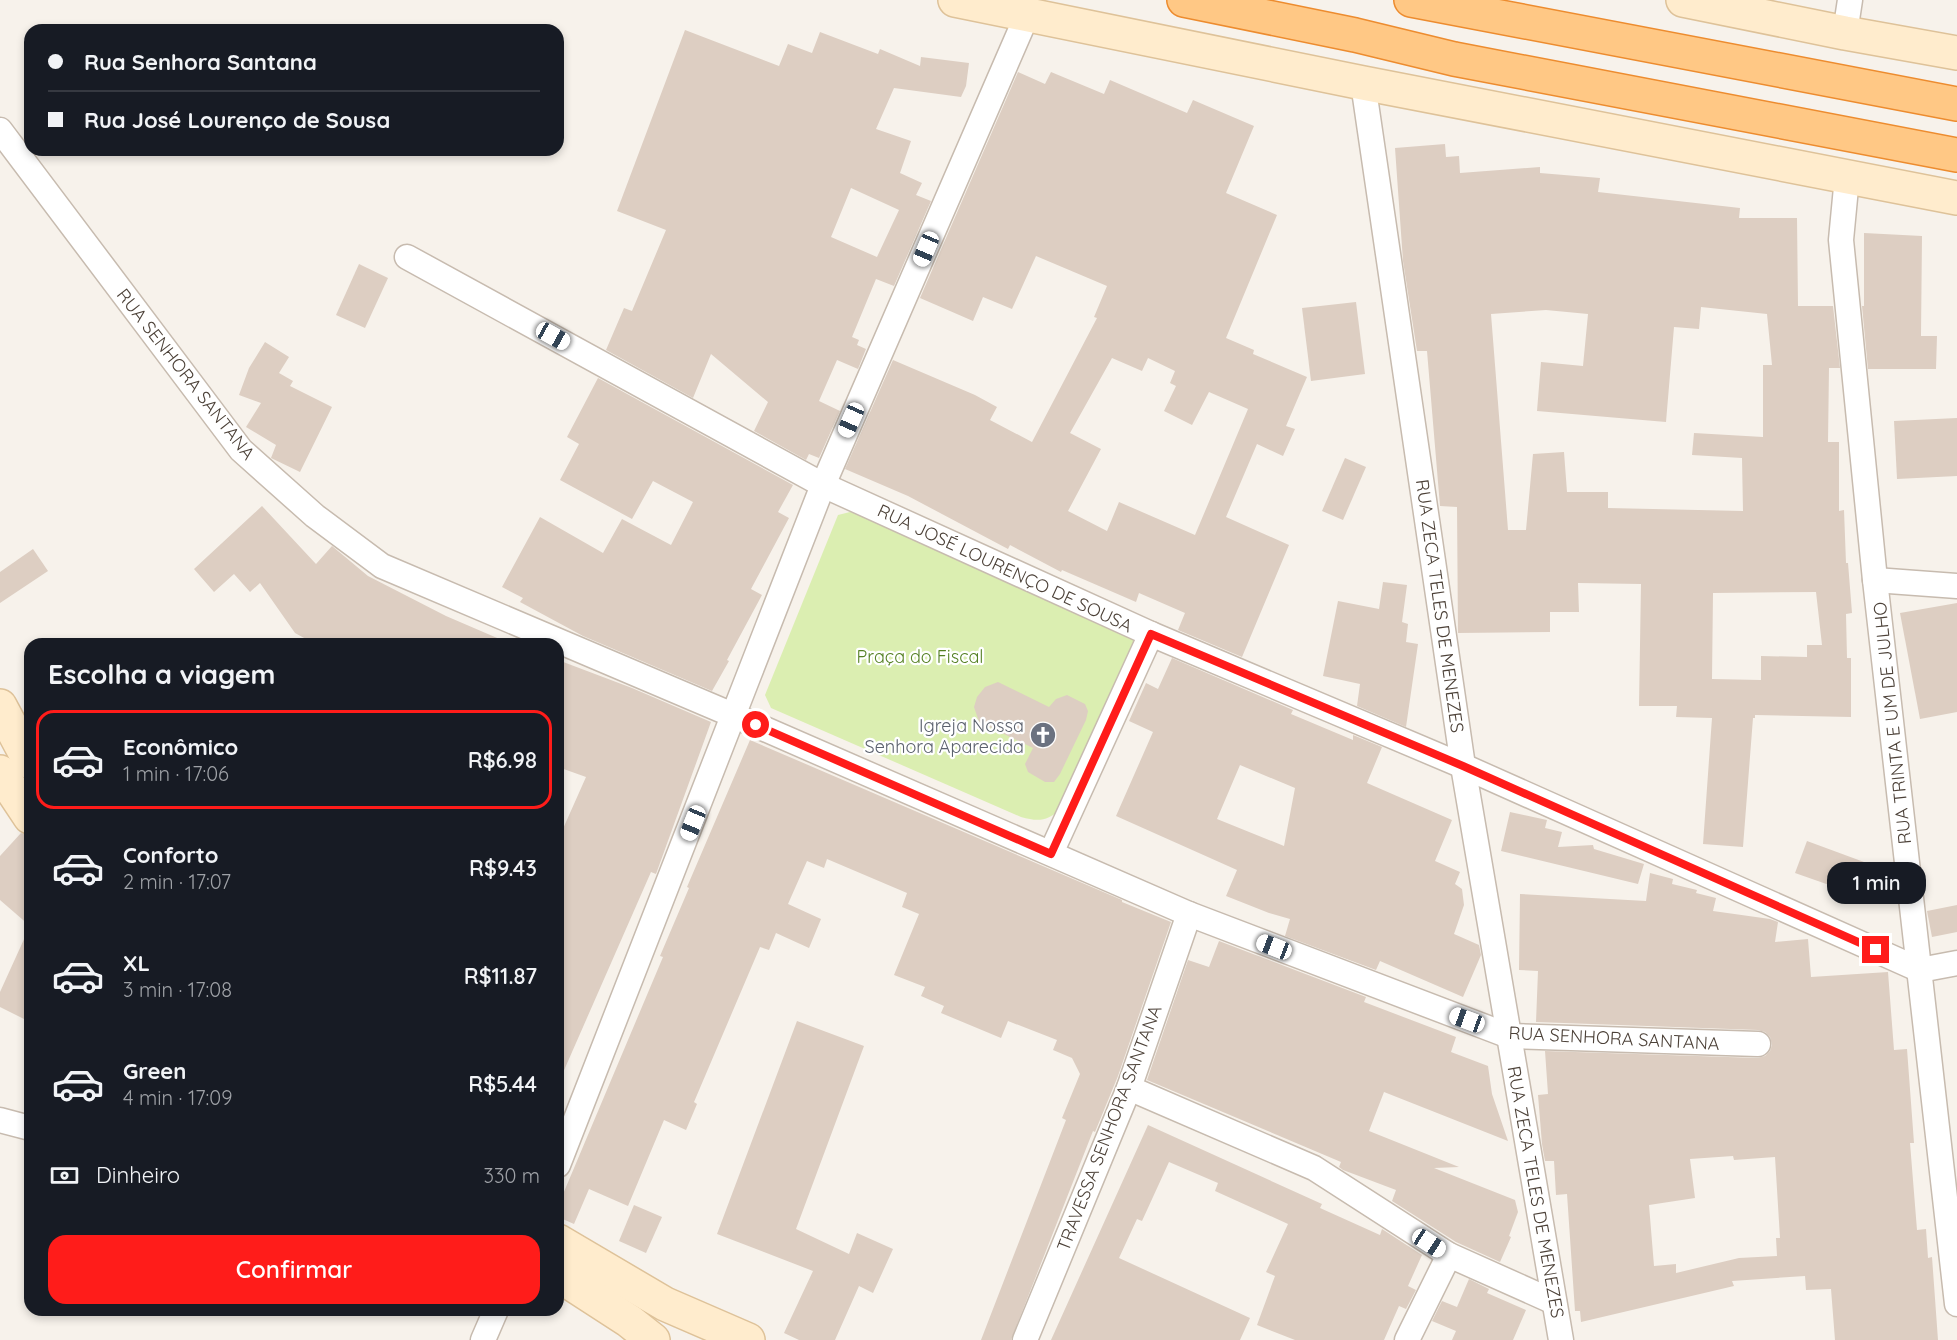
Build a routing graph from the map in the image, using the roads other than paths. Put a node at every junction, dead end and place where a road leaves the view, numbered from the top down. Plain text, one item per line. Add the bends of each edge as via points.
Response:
1 (955, 0) edge
2 (1184, 0) edge
3 (1411, 0) edge
4 (1683, 0) edge
5 (1850, 0) edge
6 (1028, 13) junction
7 (1845, 33) junction
8 (1957, 52) edge
9 (1363, 83) junction
10 (1957, 104) edge
11 (0, 130) edge
12 (1957, 155) edge
13 (1847, 177) junction
14 (1957, 198) edge
15 (407, 257) dead end
16 (823, 485) junction
17 (1875, 580) junction
18 (1957, 586) edge
19 (1151, 634) junction
20 (551, 638) edge
21 (564, 643) edge
22 (0, 706) edge
23 (735, 716) junction
24 (24, 751) edge
25 (1463, 766) junction
26 (0, 772) edge
27 (24, 808) edge
28 (1051, 854) junction
29 (1189, 914) junction
30 (1957, 963) edge
31 (1920, 970) junction
32 (1509, 1036) junction
33 (1758, 1044) dead end
34 (1129, 1088) junction
35 (0, 1120) edge
36 (24, 1126) edge
37 (564, 1150) edge
38 (564, 1245) edge
39 (1449, 1255) junction
40 (564, 1279) edge
41 (1554, 1302) junction
42 (1957, 1304) edge
43 (493, 1316) edge
44 (724, 1336) edge
45 (483, 1340) edge
46 (653, 1340) edge
47 (1025, 1340) edge
48 (1407, 1340) edge
49 (1562, 1340) edge

1 - 6 main road
2 - 12 highway via 1454,59
3 - 10 highway
4 - 7 main road
5 - 7 street
6 - 9 main road
6 - 16 street
7 - 8 main road
9 - 13 main road
9 - 25 street, RUA ZECA TELES DE MENEZES
11 - 20 street, RUA SENHORA SANTANA via 241,450 315,516 382,566
13 - 14 main road
13 - 17 street, RUA TRINTA E UM DE JULHO via 1841,240
15 - 16 street, RUA JOSÉ LOURENÇO DE SOUSA
16 - 19 street, RUA JOSÉ LOURENÇO DE SOUSA
16 - 23 street
17 - 18 street
17 - 31 street, RUA TRINTA E UM DE JULHO
19 - 25 street, RUA JOSÉ LOURENÇO DE SOUSA
19 - 28 street
21 - 23 street, RUA SENHORA SANTANA
22 - 24 main road
23 - 28 street, RUA SENHORA SANTANA
23 - 37 street
25 - 31 street, RUA JOSÉ LOURENÇO DE SOUSA
25 - 32 street, RUA ZECA TELES DE MENEZES
26 - 27 main road
28 - 29 street, RUA SENHORA SANTANA
29 - 32 street, RUA SENHORA SANTANA
29 - 34 street, TRAVESSA SENHORA SANTANA
30 - 31 street
31 - 42 street, RUA TRINTA E UM DE JULHO
32 - 33 street, RUA SENHORA SANTANA
32 - 41 street, RUA ZECA TELES DE MENEZES
34 - 39 street via 1314,1167
34 - 47 street, TRAVESSA SENHORA SANTANA
35 - 36 street
38 - 44 main road
39 - 41 street
39 - 48 street
40 - 46 main road
41 - 49 street, RUA ZECA TELES DE MENEZES
43 - 45 street

